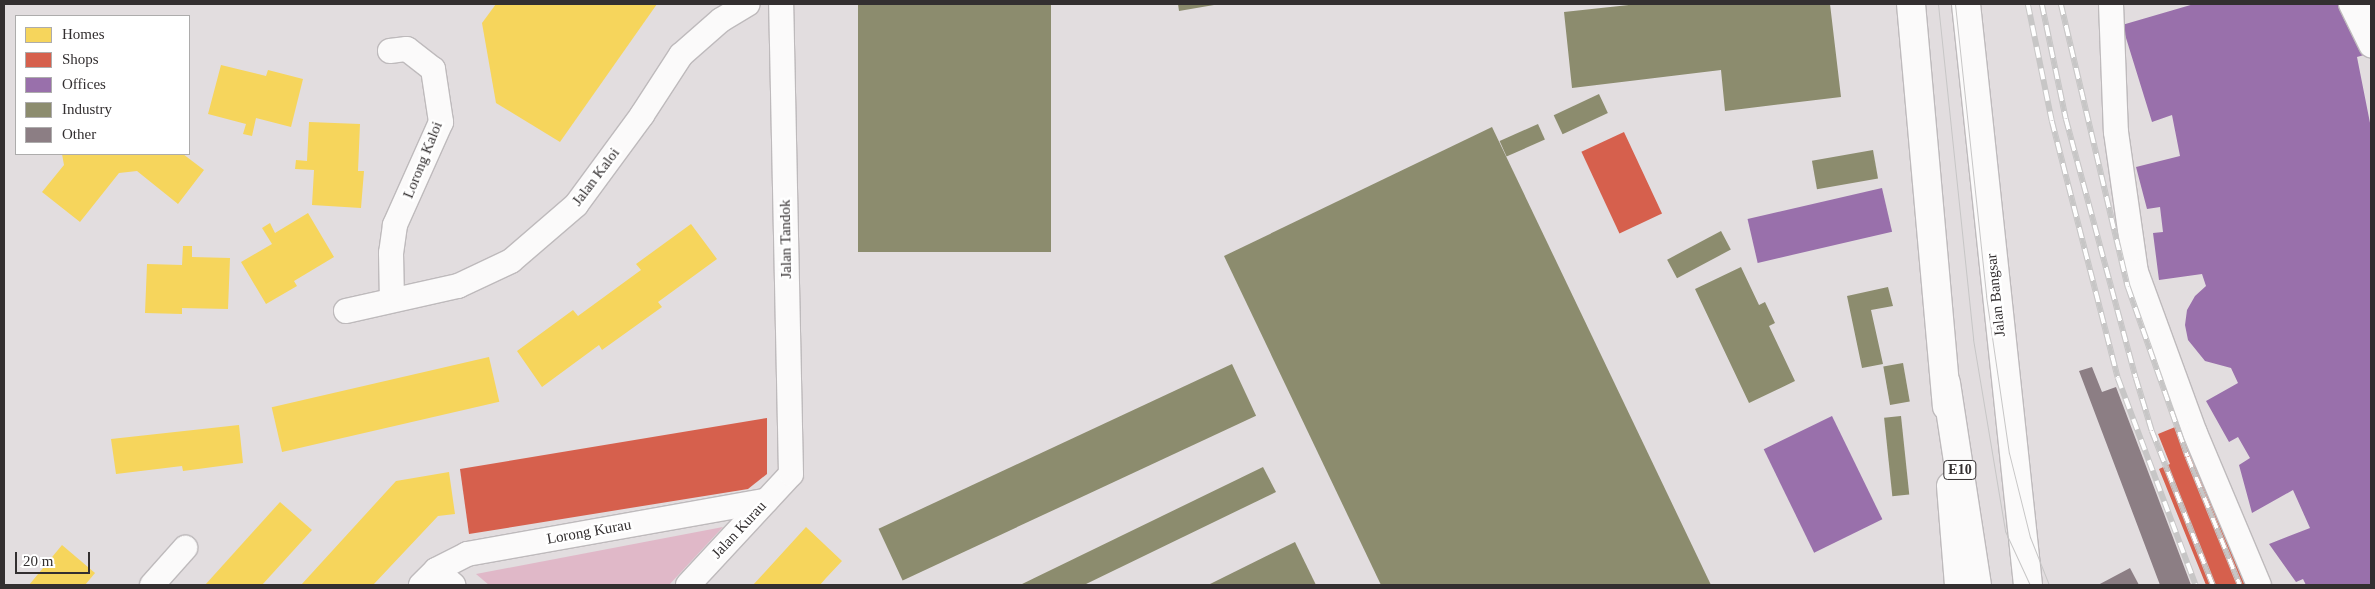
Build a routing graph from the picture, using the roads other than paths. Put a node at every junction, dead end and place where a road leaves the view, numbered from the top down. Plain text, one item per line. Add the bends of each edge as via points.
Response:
1 (748, 4) edge
2 (781, 4) edge
3 (1911, 4) edge
4 (1966, 4) edge
5 (2111, 4) edge
6 (2351, 4) edge
7 (2371, 45) edge
8 (390, 51) dead end
9 (392, 299) junction
10 (346, 311) dead end
11 (1946, 383) junction
12 (790, 474) joint
13 (766, 501) junction
14 (185, 548) dead end
15 (428, 577) edge
16 (152, 585) edge
17 (453, 585) edge
18 (688, 585) edge
19 (1959, 585) edge
20 (1977, 585) edge
21 (2028, 585) edge
22 (2258, 585) edge

1 - 9 street, Jalan Kaloi via 721,20 681,54 642,115 576,205 511,261 458,286
2 - 12 street, Jalan Tandok
3 - 11 main road
4 - 21 main road, Jalan Bangsar
5 - 22 street via 2116,132 2136,272 2195,433
6 - 7 street
8 - 9 street, Lorong Kaloi via 408,49 433,69 442,122 395,226 391,253
9 - 10 street, Jalan Kaloi
11 - 19 main road
11 - 20 main road, E10
12 - 13 street, Jalan Kurau
13 - 15 street, Lorong Kurau via 467,554
13 - 18 street, Jalan Kurau
14 - 16 street
15 - 17 street

